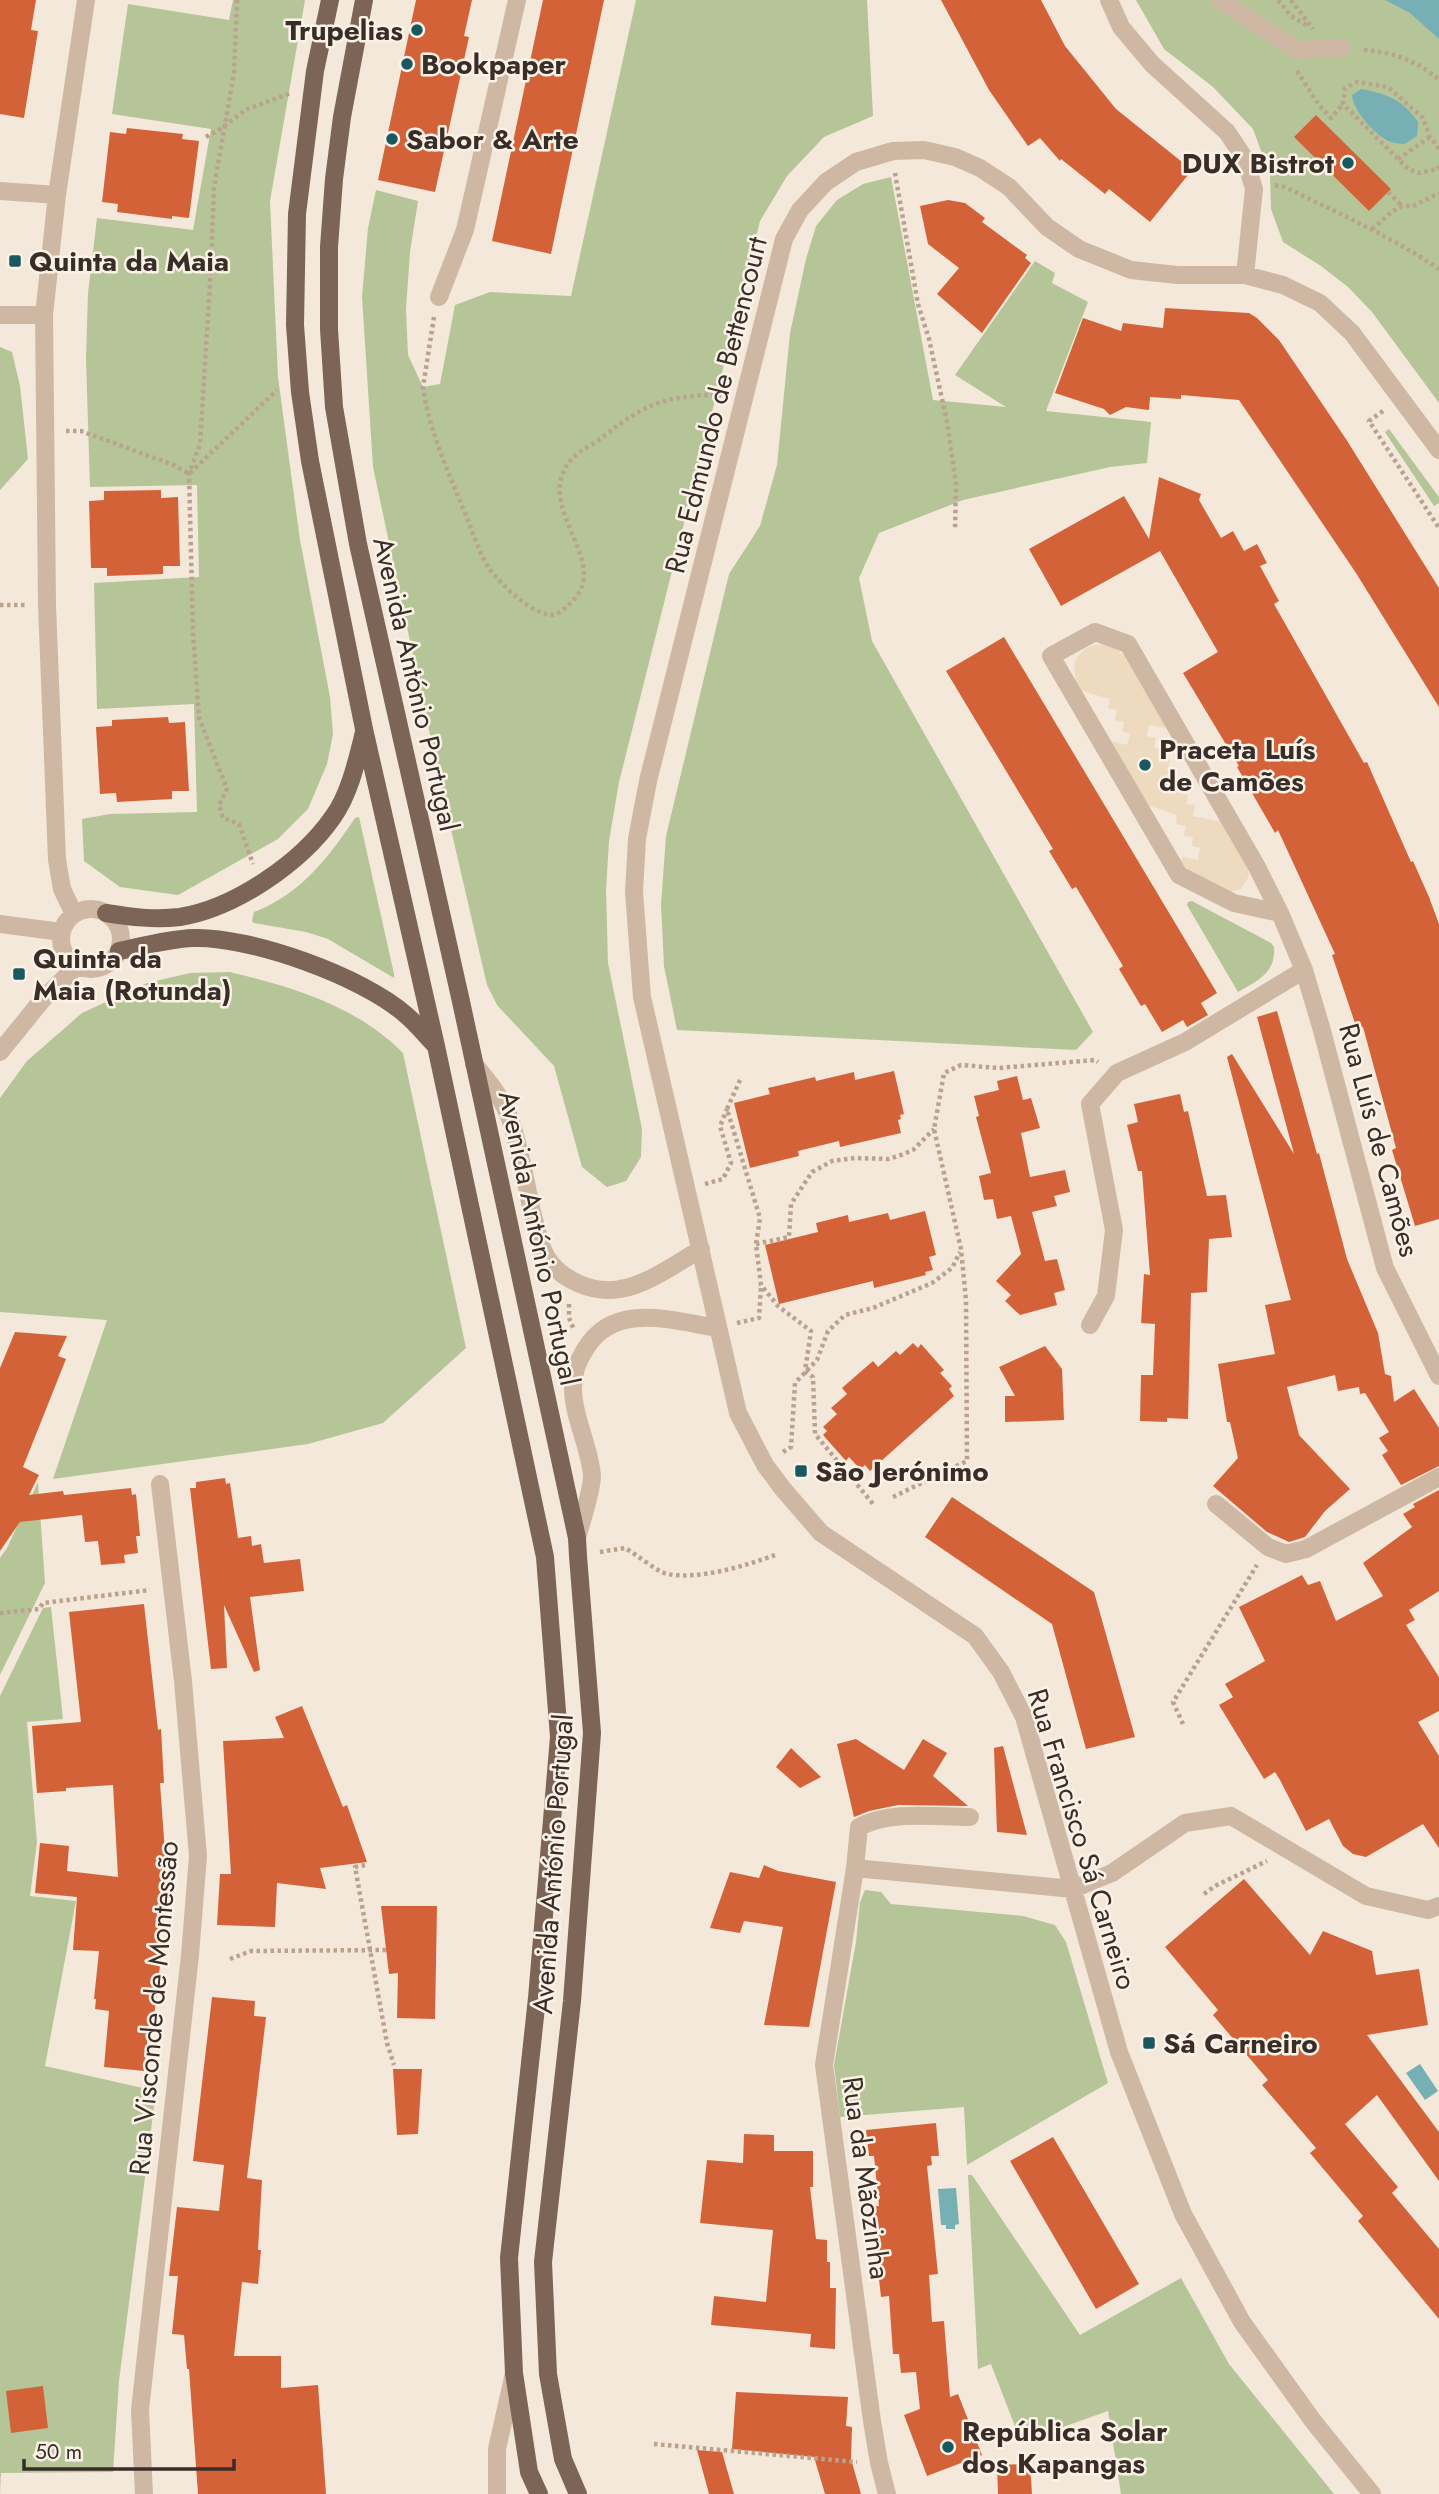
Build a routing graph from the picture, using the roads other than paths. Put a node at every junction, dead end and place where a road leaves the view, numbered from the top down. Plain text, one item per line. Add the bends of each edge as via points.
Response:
1 (86, 0) edge
2 (330, 0) edge
3 (364, 0) edge
4 (517, 0) edge
5 (1109, 0) edge
6 (1220, 0) edge
7 (1342, 48) road end
8 (0, 191) edge
9 (57, 195) junction
10 (1245, 275) junction
11 (439, 297) road end
12 (0, 314) edge
13 (44, 315) junction
14 (1439, 450) edge
15 (364, 729) junction
16 (106, 913) junction
17 (1280, 913) junction
18 (74, 914) junction
19 (0, 924) edge
20 (61, 932) junction
21 (119, 951) junction
22 (76, 967) junction
23 (1304, 970) junction
24 (436, 1046) junction
25 (0, 1052) edge
26 (474, 1064) junction
27 (701, 1250) junction
28 (1090, 1325) dead end
29 (718, 1328) junction
30 (1439, 1376) edge
31 (1439, 1477) edge
32 (160, 1485) dead end
33 (1216, 1504) dead end
34 (577, 1538) junction
35 (970, 1817) dead end
36 (855, 1868) junction
37 (1073, 1889) junction
38 (1439, 1906) edge
39 (514, 2373) junction
40 (144, 2494) edge
41 (498, 2494) edge
42 (539, 2494) edge
43 (578, 2494) edge
44 (887, 2494) edge
45 (1372, 2494) edge

1 - 9 street
2 - 15 main road, Avenida António Portugal via 315,71 297,214 295,325 310,461
3 - 26 main road, Avenida António Portugal via 342,117 330,233 334,407 358,544
4 - 11 street via 466,230
5 - 10 street via 1121,27 1152,64 1227,132 1245,159 1254,189
6 - 7 street via 1297,50
8 - 9 street
9 - 13 street
10 - 14 street, Rua Edmundo de Bettencourt via 1283,285 1320,303 1352,333
10 - 27 street, Rua Edmundo de Bettencourt via 1130,270 1079,249 1047,227 1009,187 980,168 924,150 892,151 856,162 826,182 800,210 784,239 637,839 634,892 642,997
12 - 13 street
13 - 18 street via 47,605 57,860 62,889
15 - 16 main road via 355,769 334,816 306,849 259,885 220,905 181,916 142,919
15 - 24 main road, Avenida António Portugal
16 - 18 street via 95,909
16 - 21 street via 120,929
17 - 17 street, Rua Luís de Camões via 1128,644 1095,632 1051,656 1179,875 1234,903
17 - 23 street, Rua Luís de Camões
18 - 20 street
19 - 20 street
20 - 22 street via 65,956
21 - 22 street via 102,968
21 - 24 main road via 194,938 289,956 378,995 406,1014
22 - 25 street
23 - 28 street via 1185,1042 1117,1073 1090,1104 1114,1230 1106,1296
23 - 30 street, Rua Luís de Camões via 1385,1268
24 - 39 main road, Avenida António Portugal via 545,1557 559,1737 509,2258
26 - 27 street via 494,1087 511,1121 538,1237 546,1257 558,1270 577,1283 618,1290 640,1284
26 - 34 main road, Avenida António Portugal
27 - 29 street, Rua Francisco Sá Carneiro
29 - 34 street via 647,1317 622,1319 604,1327 588,1344 576,1366 573,1389 592,1478
29 - 37 street, Rua Francisco Sá Carneiro via 738,1413 783,1489 821,1533 975,1636 995,1663 1024,1717
31 - 33 street via 1306,1549 1286,1554 1268,1547
32 - 40 street, Rua Visconde de Montessão via 198,1856 140,2410
34 - 43 main road, Avenida António Portugal via 592,1734 572,2001 543,2262 548,2374 564,2459
35 - 36 street, Rua da Mãozinha via 875,1819 859,1827
36 - 37 street
36 - 44 street, Rua da Mãozinha via 824,2066
37 - 38 street via 1112,1873 1185,1822 1231,1816 1366,1896 1428,1910
37 - 45 street, Rua Francisco Sá Carneiro via 1119,2052 1183,2214 1242,2322
39 - 41 street via 497,2449
39 - 42 main road, Avenida António Portugal via 529,2472

